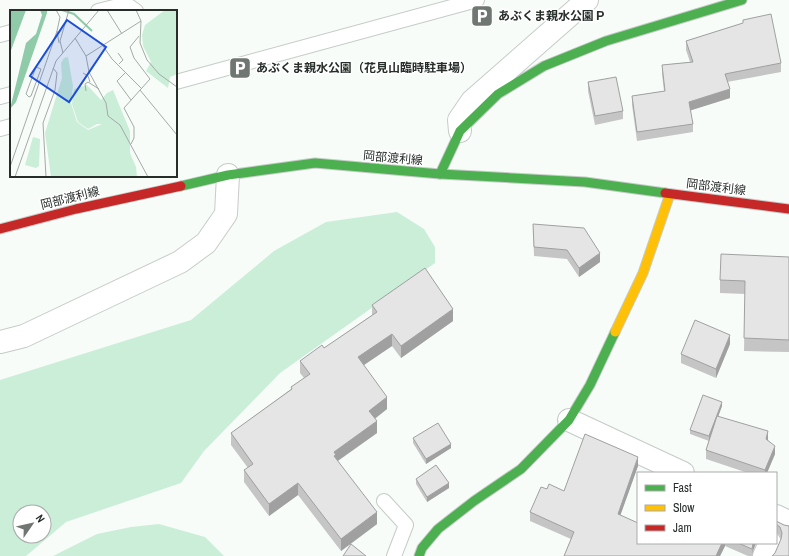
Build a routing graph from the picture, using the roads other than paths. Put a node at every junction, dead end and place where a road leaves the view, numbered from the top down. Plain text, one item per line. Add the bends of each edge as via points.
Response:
1 (477, 0) edge
2 (587, 0) edge
3 (742, 0) edge
4 (102, 10) edge
5 (135, 10) edge
6 (10, 32) edge
7 (0, 35) edge
8 (177, 82) edge
9 (10, 94) edge
10 (0, 97) edge
11 (10, 126) edge
12 (0, 129) edge
13 (460, 131) junction
14 (440, 174) junction
15 (228, 175) junction
16 (670, 194) junction
17 (789, 208) edge
18 (0, 229) edge
19 (0, 342) edge
20 (569, 420) junction
21 (681, 472) edge
22 (384, 501) dead end
23 (770, 544) edge
24 (394, 556) edge
25 (419, 556) edge
26 (764, 556) edge

1 - 8 lane
2 - 13 street via 472,101 459,120
3 - 13 street via 606,41 544,66 498,94
4 - 5 lane via 126,4
6 - 7 lane
9 - 10 lane
11 - 12 lane
13 - 14 street
14 - 15 street, 岡部渡利線 via 315,163
14 - 16 street, 岡部渡利線 via 585,182
15 - 18 street, 岡部渡利線
15 - 19 street via 226,214 206,243 173,266 24,336
16 - 17 street, 岡部渡利線
16 - 20 street via 643,273 590,385
20 - 21 street
20 - 25 street via 521,469 438,528 422,548
22 - 24 lane via 406,525
23 - 26 street

